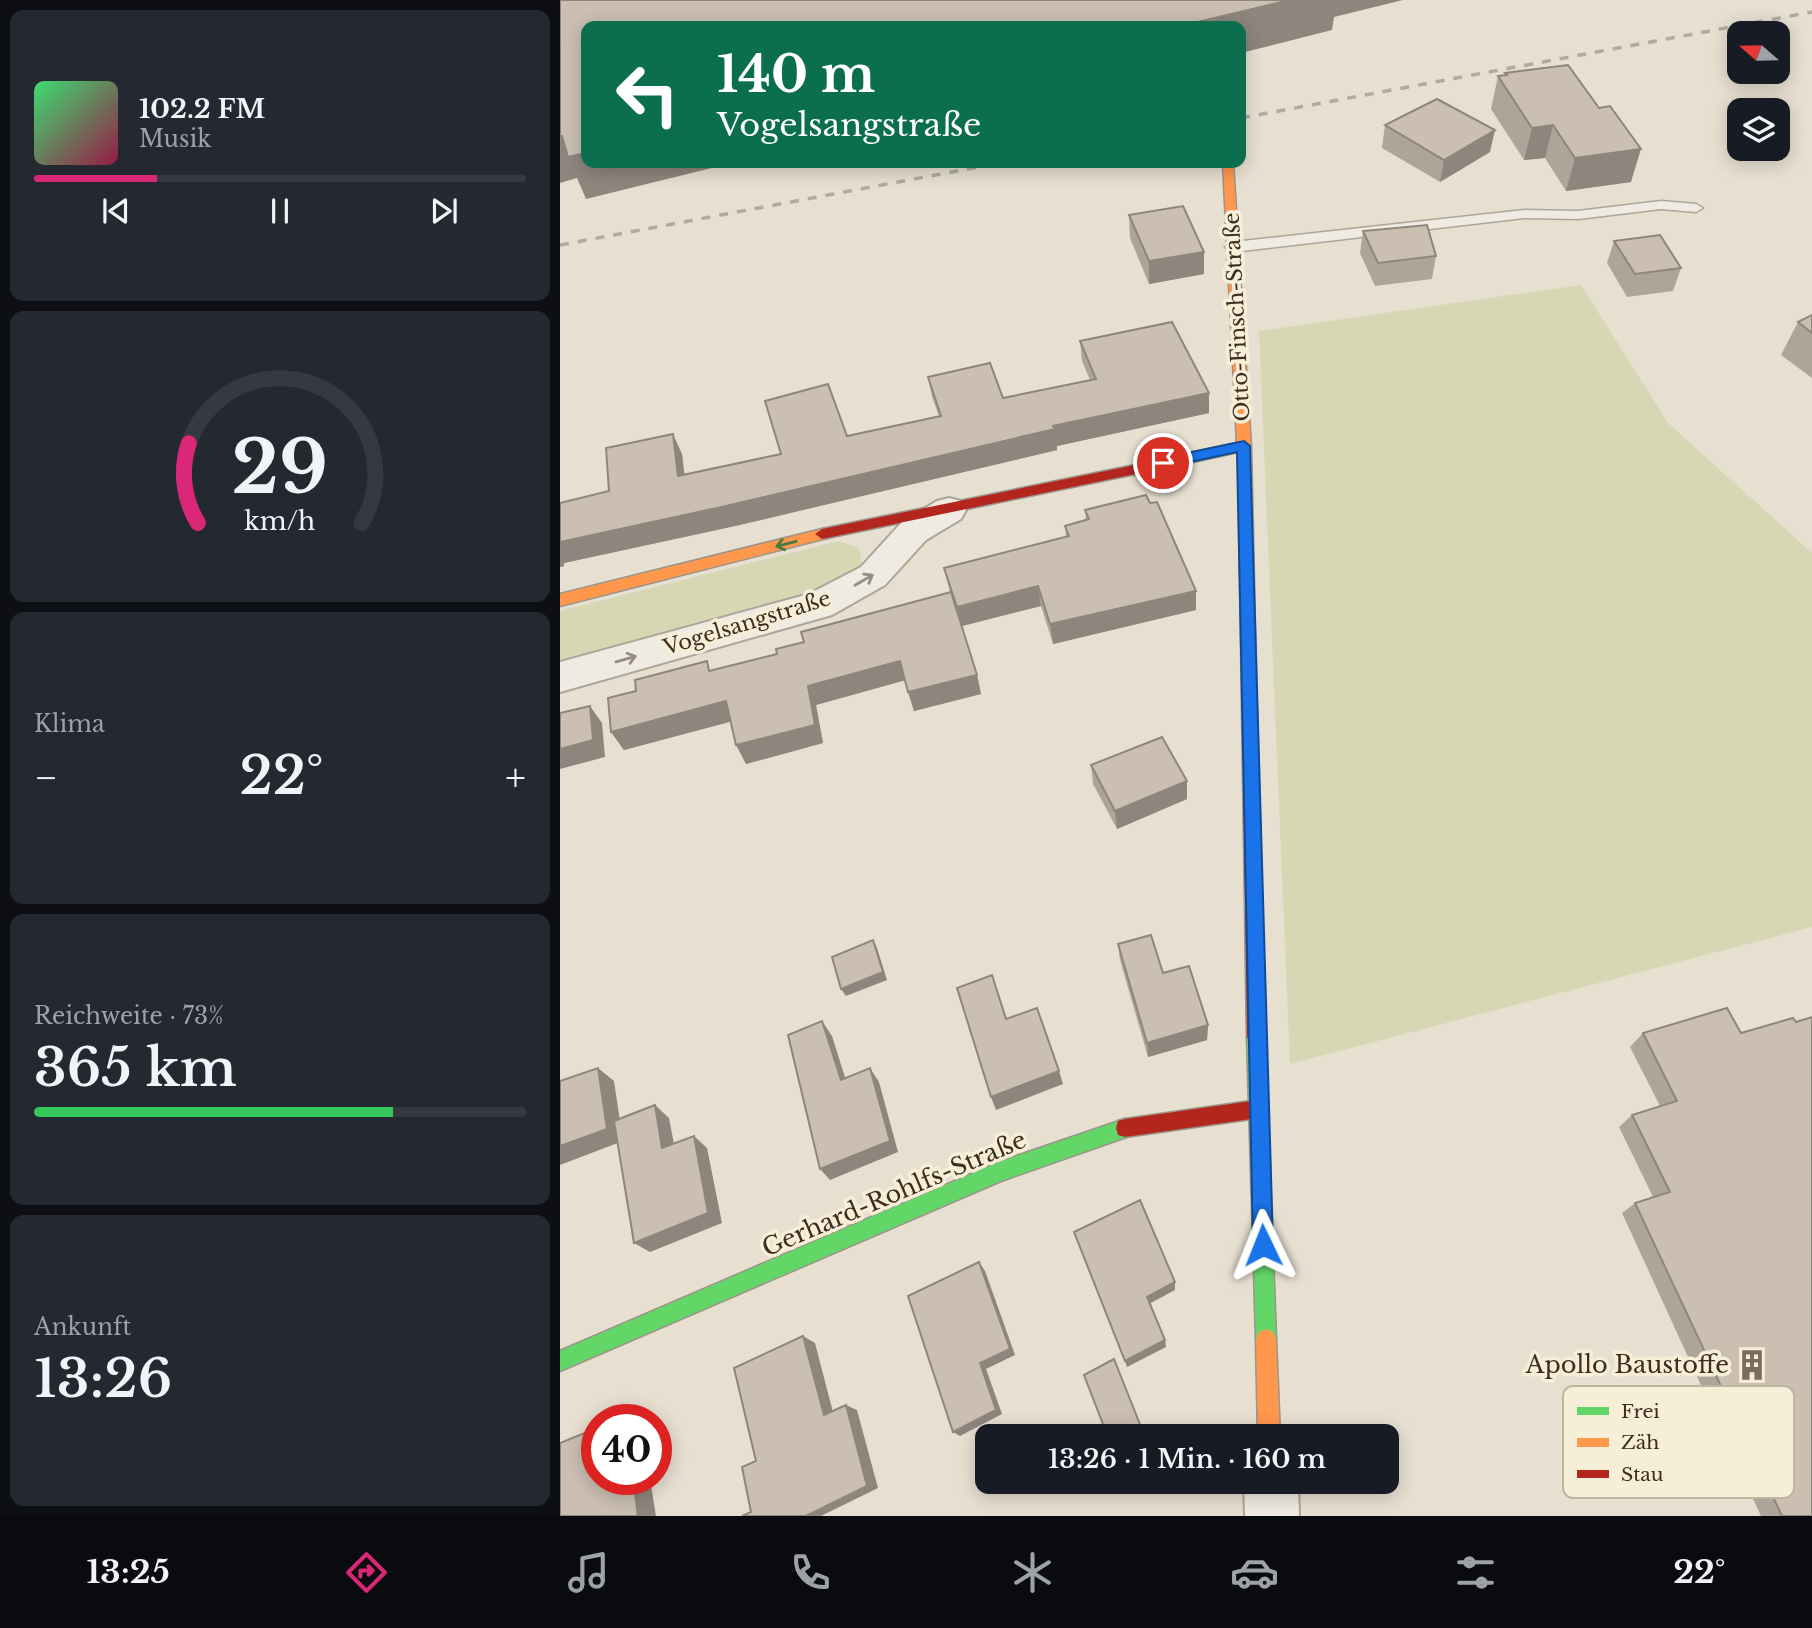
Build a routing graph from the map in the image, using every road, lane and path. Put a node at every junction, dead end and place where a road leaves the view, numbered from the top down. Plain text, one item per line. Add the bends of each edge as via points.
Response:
1 (1228, 168) edge
2 (1696, 208) dead end
3 (1233, 247) junction
4 (1244, 446) junction
5 (949, 510) junction
6 (560, 600) edge
7 (560, 677) edge
8 (1258, 1109) junction
9 (560, 1361) edge
10 (1269, 1424) edge
11 (1271, 1494) edge
12 (1272, 1516) edge

1 - 3 street, Otto-Finsch-Straße
2 - 3 lane via 1661,205 1578,215 1524,214
3 - 4 street, Otto-Finsch-Straße
4 - 5 street, Vogelsangstraße
4 - 8 street, Otto-Finsch-Straße
5 -> 6 street, Vogelsangstraße via 827,533
7 -> 5 street, Vogelsangstraße via 819,605 873,576 914,531
8 - 9 street, Gerhard-Rohlfs-Straße via 1116,1129 999,1172
8 - 10 street, Otto-Finsch-Straße
11 - 12 street

